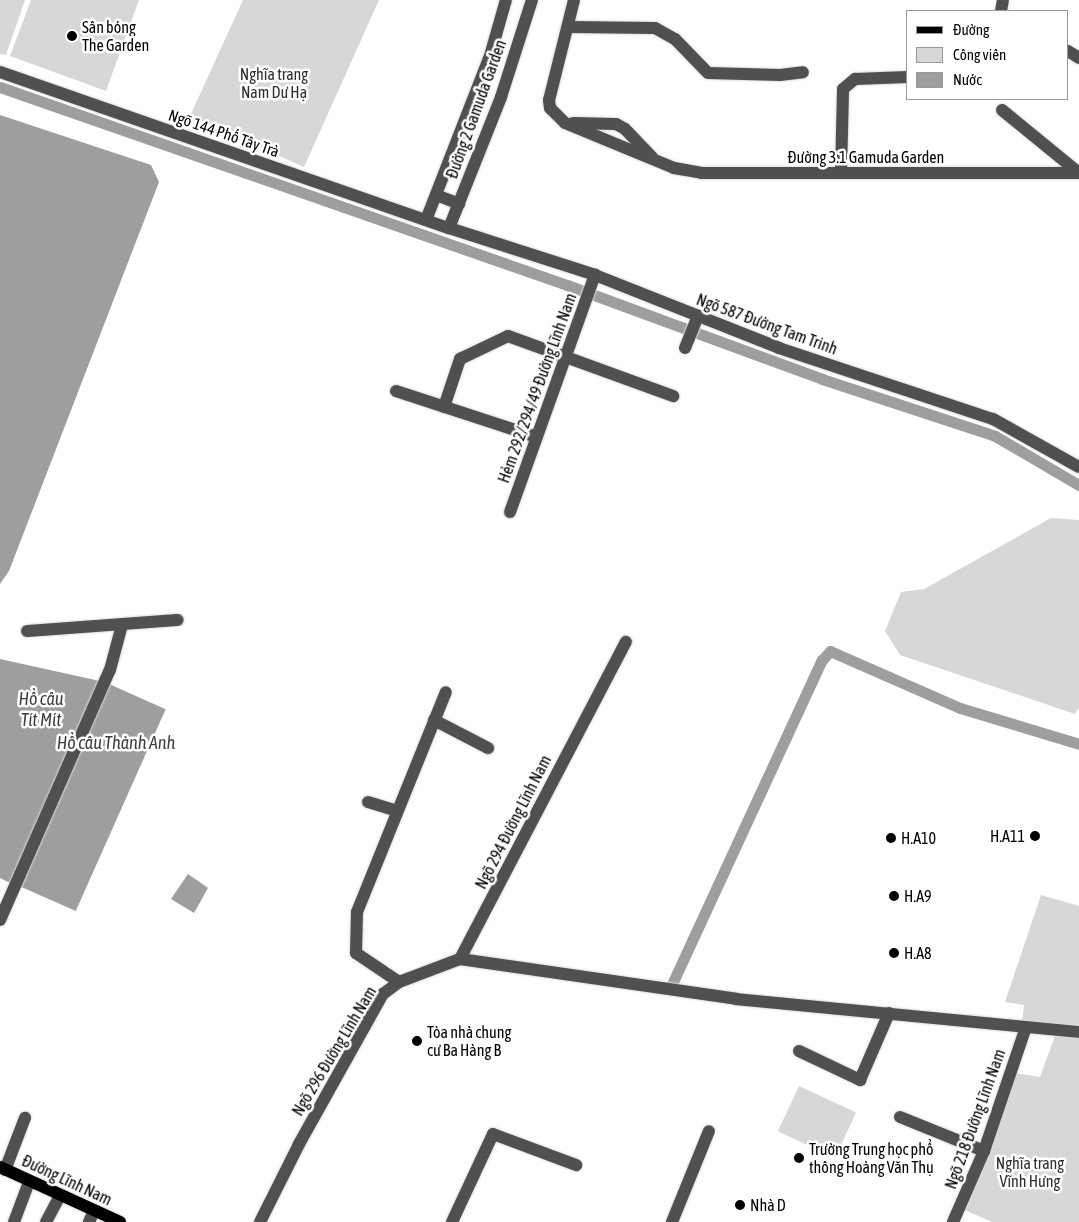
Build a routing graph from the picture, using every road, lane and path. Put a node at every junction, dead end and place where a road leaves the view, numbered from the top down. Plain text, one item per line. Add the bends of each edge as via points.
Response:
1 (506, 0) edge
2 (532, 0) edge
3 (574, 0) edge
4 (569, 27) junction
5 (0, 72) edge
6 (803, 72) dead end
7 (906, 77) edge
8 (1002, 110) dead end
9 (565, 123) junction
10 (656, 161) junction
11 (841, 173) junction
12 (1079, 173) edge
13 (436, 195) junction
14 (459, 204) junction
15 (437, 224) junction
16 (593, 281) junction
17 (696, 320) junction
18 (687, 344) dead end
19 (565, 357) junction
20 (396, 391) dead end
21 (673, 396) dead end
22 (444, 407) junction
23 (537, 437) junction
24 (1079, 467) edge
25 (510, 512) dead end
26 (178, 620) dead end
27 (122, 625) junction
28 (27, 631) dead end
29 (626, 642) dead end
30 (446, 692) dead end
31 (434, 720) junction
32 (488, 748) dead end
33 (368, 802) dead end
34 (397, 812) junction
35 (0, 920) edge
36 (460, 959) junction
37 (399, 982) junction
38 (890, 1013) junction
39 (1026, 1027) junction
40 (1079, 1032) edge
41 (799, 1051) dead end
42 (900, 1117) dead end
43 (25, 1118) dead end
44 (709, 1131) dead end
45 (984, 1151) junction
46 (576, 1165) dead end
47 (2, 1168) edge
48 (29, 1182) junction
49 (60, 1196) junction
50 (91, 1217) edge
51 (14, 1222) edge
52 (46, 1222) edge
53 (120, 1222) edge
54 (260, 1222) edge
55 (452, 1222) edge
56 (672, 1222) edge
57 (953, 1222) edge

1 - 13 street, Đường 2 Gamuda Garden via 490,56
2 - 14 street, Đường 2 Gamuda Garden via 501,97
3 - 4 street, Đường 3.1 Gamuda Garden
4 - 6 street via 654,28 675,39 708,73 780,75
4 - 9 street, Đường 3.1 Gamuda Garden via 549,100 550,108
5 - 15 street, Ngõ 144 Phố Tây Trà
7 - 11 street via 856,79 844,89
8 - 12 street, Đường 3.1 Gamuda Garden
9 - 10 street, Đường 3.1 Gamuda Garden
9 - 10 street, Đường 3.1 Gamuda Garden via 616,124
10 - 11 street, Đường 3.1 Gamuda Garden via 694,173
11 - 12 street, Đường 3.1 Gamuda Garden
13 - 14 street
13 - 15 street, Đường 2 Gamuda Garden
14 - 15 street, Đường 2 Gamuda Garden
15 - 16 street, Ngõ 587 Đường Tam Trinh
16 - 17 street, Ngõ 587 Đường Tam Trinh
16 - 19 street, Hẻm 292/294/49 Đường Lĩnh Nam
17 - 18 street
17 - 24 street, Ngõ 587 Đường Tam Trinh via 993,419
19 - 21 street
19 - 22 street via 508,336 460,360
19 - 23 street, Hẻm 292/294/49 Đường Lĩnh Nam
20 - 22 street
22 - 23 street
23 - 25 street, Hẻm 292/294/49 Đường Lĩnh Nam
26 - 27 street
27 - 28 street
27 - 35 street via 110,670
29 - 36 street, Ngõ 294 Đường Lĩnh Nam
30 - 31 street, Ngõ 296 Đường Lĩnh Nam
31 - 32 street
31 - 34 street, Ngõ 296 Đường Lĩnh Nam
33 - 34 street
34 - 37 street, Ngõ 296 Đường Lĩnh Nam via 357,912 354,949 360,957
36 - 37 street
36 - 38 street via 736,999
37 - 54 street, Ngõ 296 Đường Lĩnh Nam via 383,994 299,1144
38 - 39 street
38 - 41 street via 860,1080
39 - 40 street
39 - 45 street, Ngõ 218 Đường Lĩnh Nam
42 - 45 street
43 - 47 street
44 - 56 street
45 - 57 street, Ngõ 218 Đường Lĩnh Nam
46 - 55 street via 493,1134
47 - 48 main road, Đường Lĩnh Nam
48 - 49 main road, Đường Lĩnh Nam
48 - 51 street
49 - 50 main road, Đường Lĩnh Nam
49 - 52 street
50 - 53 main road, Đường Lĩnh Nam

